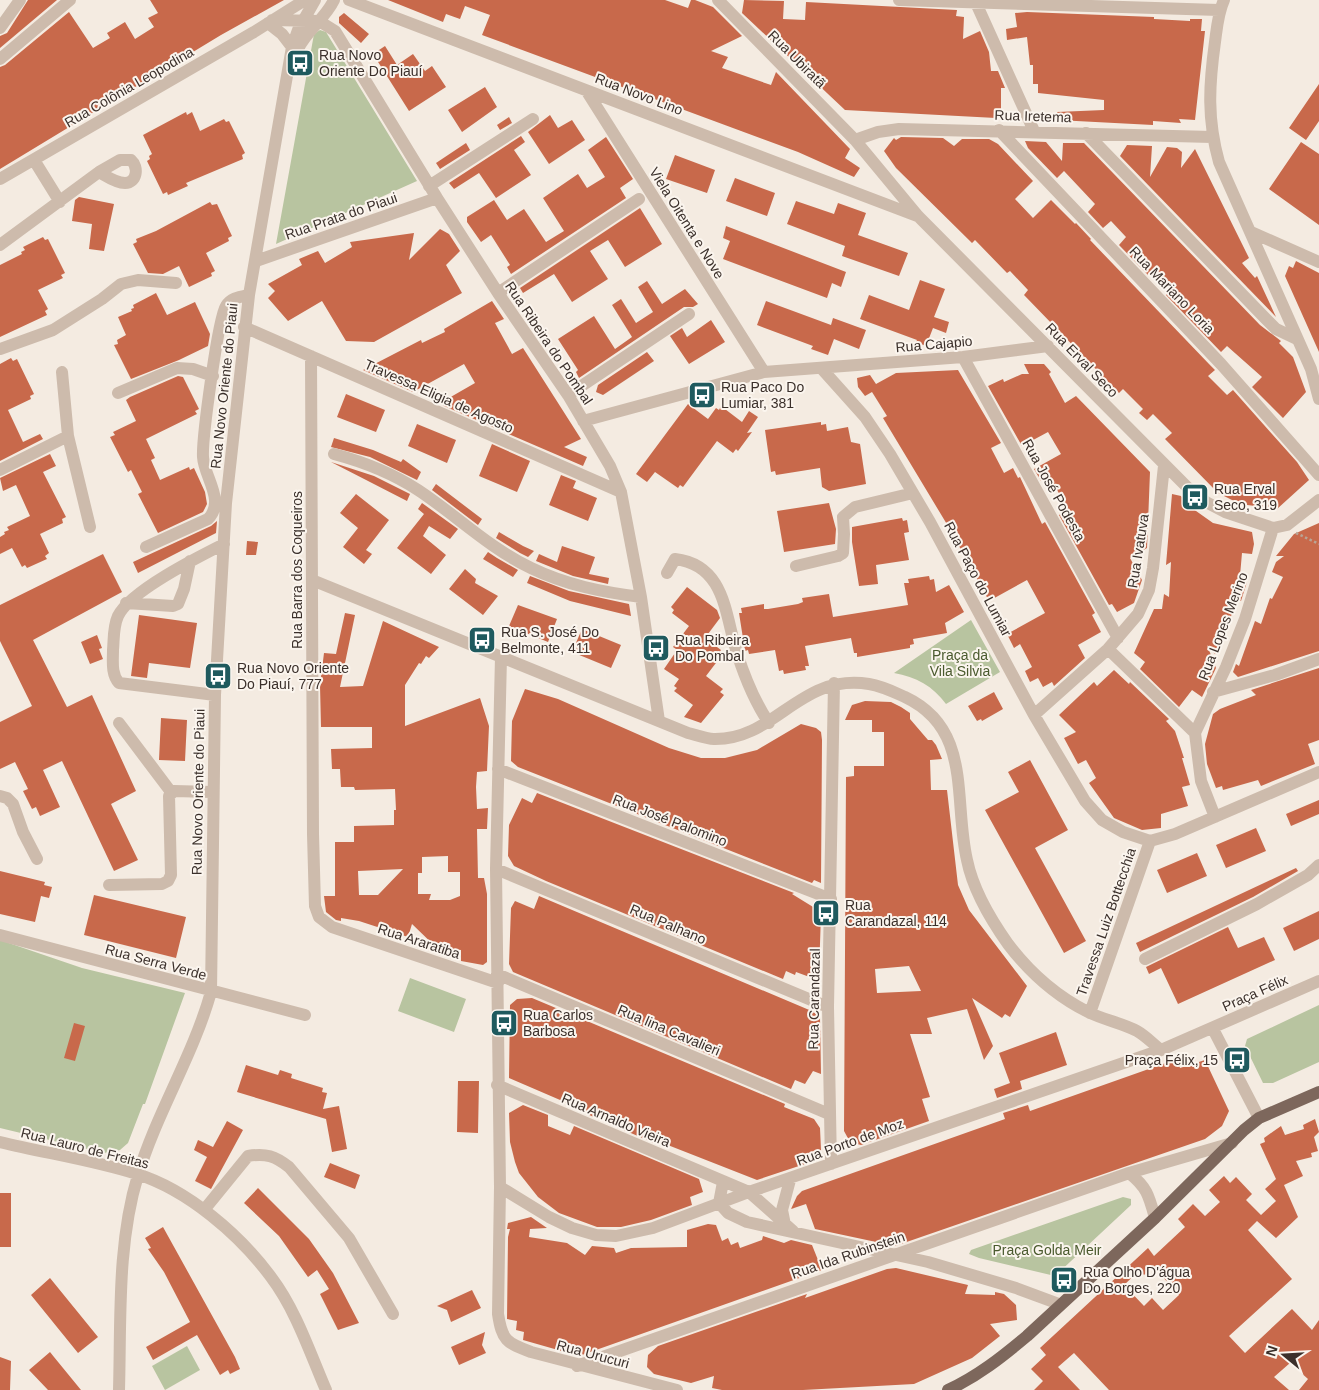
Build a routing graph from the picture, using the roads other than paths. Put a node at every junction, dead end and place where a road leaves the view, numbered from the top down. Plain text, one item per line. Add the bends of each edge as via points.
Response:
1 (20, 0) edge
2 (70, 0) edge
3 (305, 0) edge
4 (315, 0) edge
5 (334, 0) edge
6 (349, 0) edge
7 (718, 0) edge
8 (899, 0) edge
9 (976, 3) junction
10 (1222, 5) edge
11 (304, 19) junction
12 (319, 21) junction
13 (270, 22) junction
14 (0, 28) edge
15 (292, 48) junction
16 (0, 59) edge
17 (291, 63) junction
18 (586, 90) junction
19 (533, 118) dead end
20 (999, 130) junction
21 (1034, 131) junction
22 (1086, 133) junction
23 (1212, 137) junction
24 (855, 140) junction
25 (34, 160) junction
26 (99, 172) dead end
27 (0, 179) edge
28 (430, 186) junction
29 (437, 198) junction
30 (639, 199) dead end
31 (60, 202) junction
32 (918, 216) junction
33 (1250, 232) junction
34 (0, 245) edge
35 (256, 261) junction
36 (1319, 262) edge
37 (176, 283) dead end
38 (498, 293) junction
39 (249, 295) junction
40 (689, 314) dead end
41 (244, 327) junction
42 (1298, 340) junction
43 (1048, 346) junction
44 (0, 349) edge
45 (311, 356) junction
46 (963, 357) junction
47 (822, 369) junction
48 (1315, 370) edge
49 (62, 372) dead end
50 (764, 372) junction
51 (213, 376) junction
52 (118, 393) dead end
53 (568, 395) junction
54 (1319, 399) edge
55 (583, 421) junction
56 (68, 436) junction
57 (334, 454) dead end
58 (1164, 466) junction
59 (0, 470) edge
60 (1319, 475) edge
61 (621, 492) junction
62 (913, 494) junction
63 (1319, 500) edge
64 (90, 527) dead end
65 (1273, 528) junction
66 (224, 544) junction
67 (146, 547) dead end
68 (190, 561) junction
69 (796, 566) dead end
70 (667, 572) dead end
71 (312, 580) junction
72 (641, 597) junction
73 (126, 603) junction
74 (1118, 638) junction
75 (1108, 649) junction
76 (501, 657) junction
77 (1319, 659) edge
78 (834, 683) junction
79 (1213, 692) junction
80 (215, 696) junction
81 (1034, 715) junction
82 (659, 721) junction
83 (119, 723) dead end
84 (769, 723) junction
85 (1195, 732) junction
86 (498, 769) junction
87 (1319, 772) edge
88 (171, 792) junction
89 (212, 792) junction
90 (0, 796) edge
91 (1215, 817) junction
92 (1150, 841) junction
93 (37, 860) dead end
94 (1319, 865) edge
95 (496, 869) junction
96 (109, 885) dead end
97 (831, 899) junction
98 (332, 927) joint
99 (0, 935) edge
100 (1145, 959) dead end
101 (497, 979) junction
102 (1319, 981) edge
103 (211, 992) junction
104 (828, 1008) junction
105 (1090, 1013) junction
106 (305, 1015) dead end
107 (1213, 1029) junction
108 (1161, 1050) junction
109 (497, 1086) junction
110 (1319, 1092) edge
111 (829, 1114) junction
112 (1259, 1118) junction
113 (0, 1142) edge
114 (1232, 1143) junction
115 (831, 1164) junction
116 (1130, 1173) junction
117 (138, 1174) junction
118 (790, 1180) junction
119 (723, 1182) junction
120 (500, 1187) junction
121 (748, 1192) junction
122 (719, 1203) junction
123 (762, 1206) junction
124 (204, 1210) junction
125 (1155, 1218) junction
126 (747, 1222) junction
127 (790, 1228) junction
128 (896, 1254) junction
129 (1059, 1304) junction
130 (393, 1314) dead end
131 (577, 1366) junction
132 (119, 1390) edge
133 (326, 1390) edge
134 (677, 1390) edge
135 (948, 1390) edge

1 - 14 street
2 - 16 street
3 - 13 street, Rua Colônia Leopodina
4 - 11 street, Rua Novo Oriente do Piaui
5 - 12 street, Rua Novo Oriente do Piaui
6 - 18 street, Rua Novo Lino
7 - 24 street, Rua Ubiratã
8 - 9 street
9 - 10 street
9 - 21 street
10 - 23 street via 1210,75 1208,107
11 - 12 street, Rua Colônia Leopodina
11 - 13 street, Rua Colônia Leopodina
11 - 15 street, Rua Novo Oriente do Piaui
12 - 17 street, Rua Novo Oriente do Piaui via 306,35
12 - 28 street, Rua Ribeira do Pombal via 335,31
13 - 15 street
13 - 25 street, Rua Colônia Leopodina
15 - 17 street, Rua Novo Oriente do Piaui
17 - 35 street, Rua Novo Oriente do Piaui
18 - 32 street, Rua Novo Lino
18 - 50 street, Viela Oitenta e Nove
19 - 28 street
20 - 21 street, Rua Iretema
20 - 24 street, Rua Iretema via 899,129
20 - 60 street, Rua Mariano Loria via 1221,364
21 - 22 street, Rua Iretema
22 - 23 street, Rua Iretema
22 - 42 street via 1276,329
23 - 33 street via 1218,162
24 - 32 street, Rua Erval Seco
25 - 27 street, Rua Colônia Leopodina
25 - 31 street
26 - 31 street
28 - 29 street, Rua Ribeira do Pombal
29 - 35 street, Rua Prata do Piaui
29 - 38 street, Rua Ribeira do Pombal
30 - 38 street
31 - 34 street
32 - 43 street, Rua Erval Seco
33 - 36 street
33 - 42 street
35 - 39 street, Rua Novo Oriente do Piaui
37 - 44 street via 138,280 122,284 53,330
38 - 53 street, Rua Ribeira do Pombal
39 - 41 street, Rua Novo Oriente do Piaui
39 - 51 street via 230,300 225,307
40 - 53 street
41 - 45 street, Travessa Eligia de Agosto
41 - 66 street, Rua Novo Oriente do Piaui
42 - 48 street
43 - 46 street, Rua Cajapio
43 - 58 street, Rua Erval Seco
45 - 61 street, Travessa Eligia de Agosto
45 - 71 street, Rua Barra dos Coqueiros
46 - 47 street, Rua Cajapio
46 - 74 street, Rua José Podesta
47 - 50 street
47 - 62 street, Rua Paço do Lumiar via 865,417
48 - 54 street
49 - 56 street
50 - 55 street
51 - 52 street via 177,368
51 - 67 street via 203,458 215,498 212,515
53 - 55 street, Rua Ribeira do Pombal
55 - 61 street, Rua Ribeira do Pombal via 610,466
56 - 59 street
56 - 64 street
57 - 72 street via 387,472 418,490 484,540 529,567 565,583
58 - 65 street, Rua Erval Seco via 1206,502
58 - 74 street, Rua Ivatuva via 1149,590 1138,614
61 - 72 street, Rua Ribeira do Pombal
62 - 69 street via 851,508 842,517 842,553
62 - 81 street, Rua Paço do Lumiar
63 - 65 street via 1287,525
65 - 79 street, Rua Lopes Merino via 1245,619
66 - 68 street
66 - 80 street, Rua Novo Oriente do Piaui
68 - 73 street
68 - 73 street via 178,604
70 - 84 street via 675,559 685,560 717,585 726,606 744,676
71 - 76 street
71 - 98 street, Rua Barra dos Coqueiros via 315,906 319,917
72 - 82 street, Rua Ribeira do Pombal
73 - 80 street via 114,627 113,666 119,683
74 - 75 street, Rua Ivatuva
75 - 81 street, Rua Ivatuva
75 - 85 street
76 - 82 street
76 - 86 street
77 - 79 street
78 - 84 street via 791,704
78 - 97 street, Rua Carandazal
78 - 105 street via 870,684 891,691 931,714 946,733 959,781 967,861 990,917 1027,968 1046,985
79 - 85 street, Rua Lopes Merino
80 - 89 street, Rua Novo Oriente do Piaui
81 - 92 street, Rua Paço do Lumiar via 1086,801 1102,820 1123,832
82 - 84 street via 713,739 735,736
83 - 88 street
85 - 91 street via 1201,781
86 - 95 street
86 - 97 street, Rua José Palomino
87 - 91 street
88 - 89 street
88 - 96 street via 168,801 171,875 168,881 162,884
89 - 103 street, Rua Novo Oriente do Piaui via 214,950
90 - 93 street via 13,804
91 - 92 street
92 - 105 street, Travessa Luiz Bottecchia
94 - 100 street via 1258,904
95 - 101 street
95 - 104 street, Rua Palhano
97 - 104 street, Rua Carandazal
98 - 101 street, Rua Araratiba
99 - 103 street, Rua Serra Verde
101 - 109 street
101 - 111 street, Rua lina Cavalieri
102 - 107 street, Praça Félix
103 - 106 street, Rua Serra Verde
103 - 117 street, Rua Novo Oriente do Piaui via 202,1026
104 - 111 street, Rua Carandazal
105 - 108 street via 1138,1031
107 - 108 street, Rua Porto de Moz
107 - 112 street, Praça Félix
108 - 115 street, Rua Porto de Moz
109 - 119 street, Rua Arnaldo Vieira
109 - 120 street
110 - 112 main road
111 - 115 street, Rua Carandazal
112 - 114 main road
113 - 117 street, Rua Lauro de Freitas
114 - 116 street, Rua Ida Rubinstein
114 - 125 main road
115 - 118 street, Rua Porto de Moz
116 - 125 street via 1149,1194
116 - 128 street, Rua Ida Rubinstein
117 - 124 street, Rua Lauro de Freitas via 164,1185
117 - 132 street, Rua Novo Oriente do Piaui via 127,1214
118 - 121 street, Rua Porto de Moz
118 - 127 street via 782,1210
119 - 121 street, Rua Arnaldo Vieira
119 - 122 street
120 - 122 street, Rua Porto de Moz via 549,1217 596,1235 616,1236 653,1228
120 - 131 street, Rua Urucuri via 498,1314 504,1339 522,1349
121 - 122 street, Rua Porto de Moz
121 - 123 street
122 - 126 street via 728,1213
123 - 126 street
123 - 127 street
124 - 130 street via 248,1156 271,1155 278,1158 290,1167 349,1238
124 - 133 street, Rua Lauro de Freitas via 272,1278 295,1319
125 - 129 main road
126 - 127 street
127 - 128 street via 866,1250
128 - 129 street via 1016,1288
128 - 131 street, Rua Ida Rubinstein
129 - 135 main road via 1000,1359
131 - 134 street, Rua Urucuri

